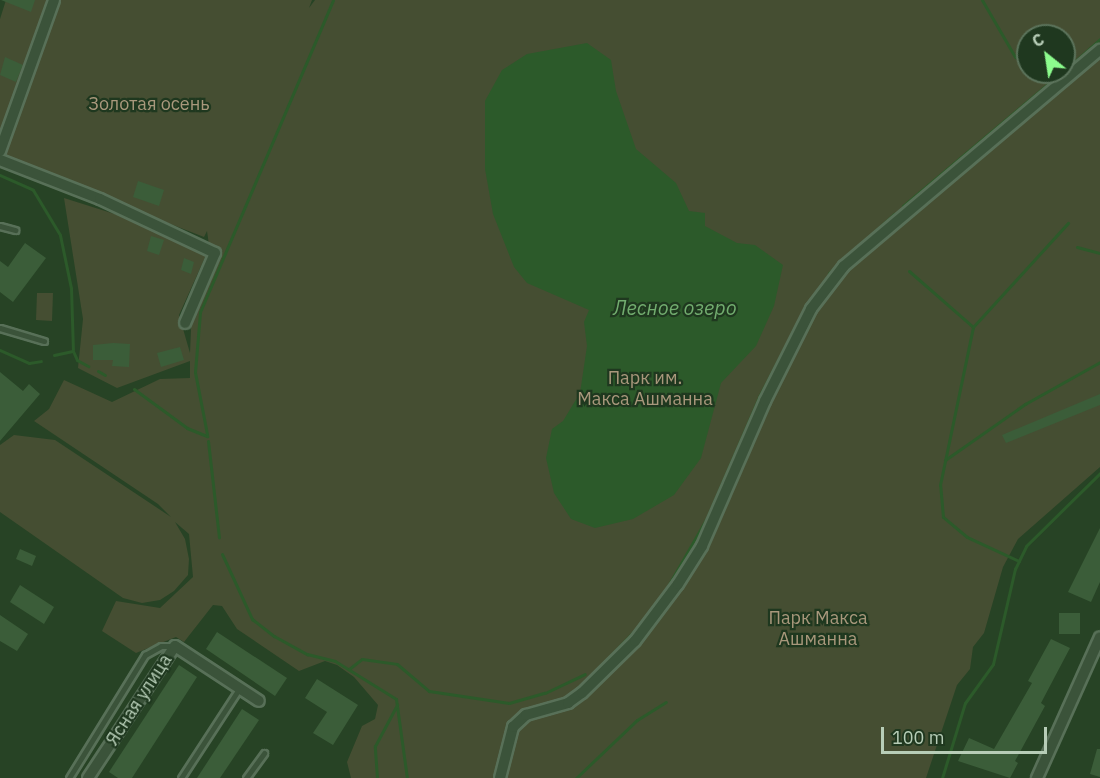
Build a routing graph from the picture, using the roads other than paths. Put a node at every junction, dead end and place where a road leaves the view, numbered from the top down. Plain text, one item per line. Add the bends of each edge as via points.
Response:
1 (54, 0) edge
2 (1100, 50) edge
3 (0, 151) edge
4 (0, 160) edge
5 (0, 226) edge
6 (15, 230) dead end
7 (185, 323) dead end
8 (0, 328) edge
9 (44, 341) dead end
10 (1100, 637) edge
11 (175, 646) junction
12 (239, 688) junction
13 (259, 701) dead end
14 (264, 753) dead end
15 (69, 778) edge
16 (88, 778) edge
17 (181, 778) edge
18 (246, 778) edge
19 (500, 778) edge
20 (1036, 778) edge

1 - 3 street
2 - 19 street via 844,266 811,309 765,401 702,546 678,584 635,641 582,693 568,704 526,715 513,727
4 - 7 street via 215,253
5 - 6 lane
8 - 9 lane
10 - 20 street
11 - 12 street, Ясная улица
11 - 15 lane via 161,646 145,656
11 - 16 street, Ясная улица
12 - 13 street, Ясная улица
12 - 17 lane
14 - 18 lane

